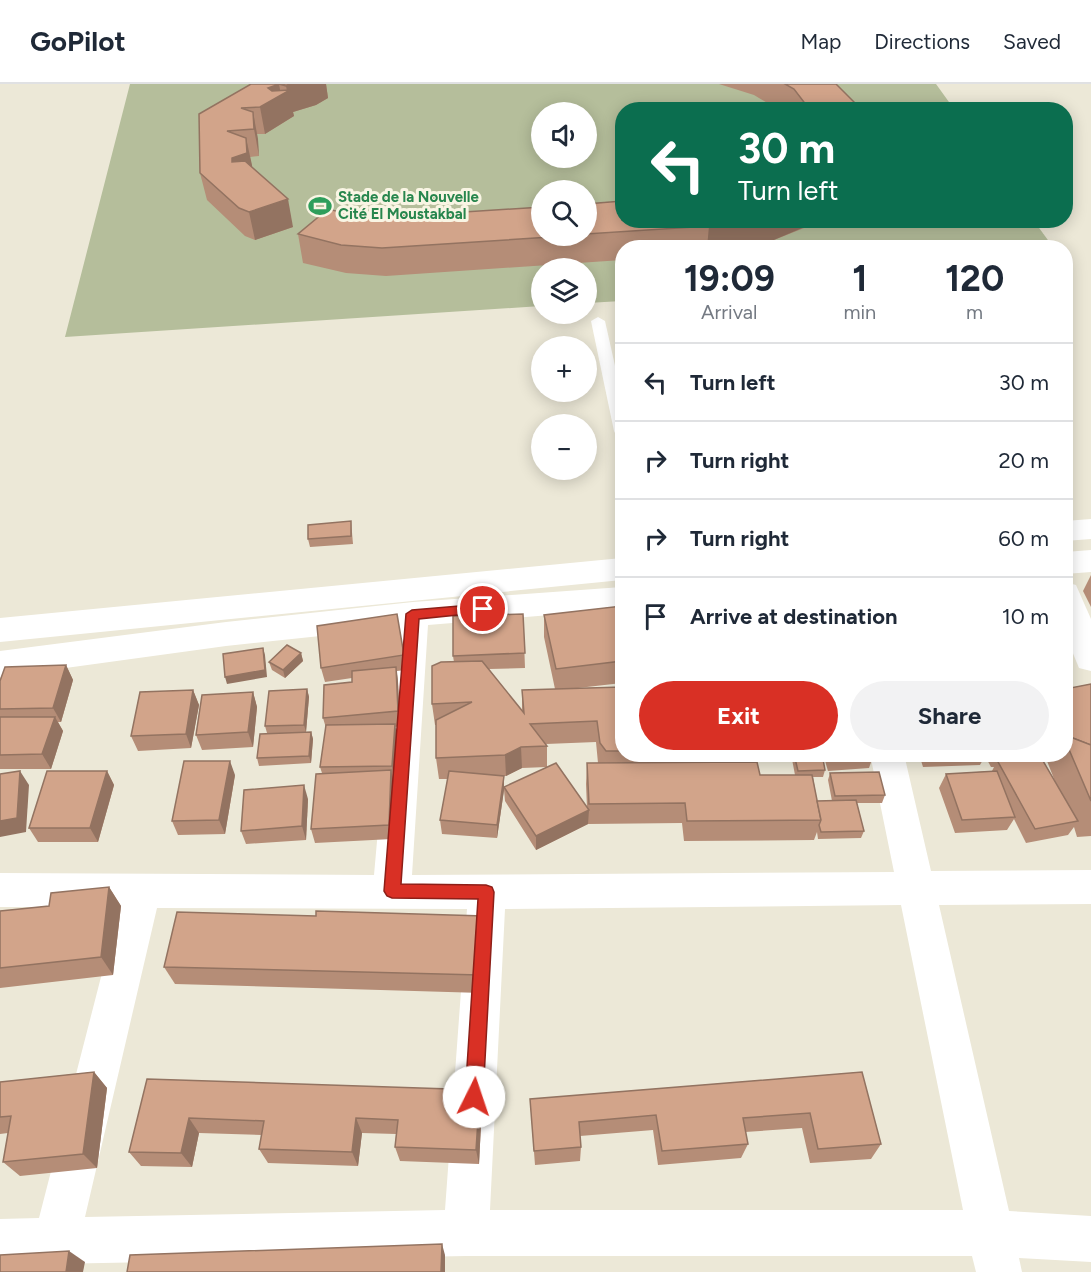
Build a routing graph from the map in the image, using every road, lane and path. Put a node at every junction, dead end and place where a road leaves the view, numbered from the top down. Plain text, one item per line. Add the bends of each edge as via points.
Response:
1 (598, 321) dead end
2 (615, 399) edge
3 (1091, 529) edge
4 (1073, 530) edge
5 (1091, 561) edge
6 (1073, 562) edge
7 (615, 570) edge
8 (615, 599) edge
9 (1073, 613) edge
10 (412, 614) junction
11 (0, 630) edge
12 (1091, 659) edge
13 (0, 664) edge
14 (889, 762) edge
15 (1091, 887) edge
16 (918, 888) junction
17 (0, 890) edge
18 (142, 890) junction
19 (392, 891) junction
20 (486, 892) junction
21 (465, 1233) junction
22 (57, 1239) junction
23 (1091, 1239) edge
24 (0, 1242) edge
25 (994, 1252) edge

1 - 2 lane
3 - 4 street
5 - 6 street
7 - 11 street
8 - 10 street
9 - 12 street
10 - 13 street
10 - 19 street
14 - 16 street
15 - 16 street
16 - 20 street
16 - 25 street
17 - 18 street
18 - 19 street
18 - 22 street
19 - 20 street
20 - 21 street
21 - 22 street
21 - 25 street
22 - 24 street
23 - 25 street

